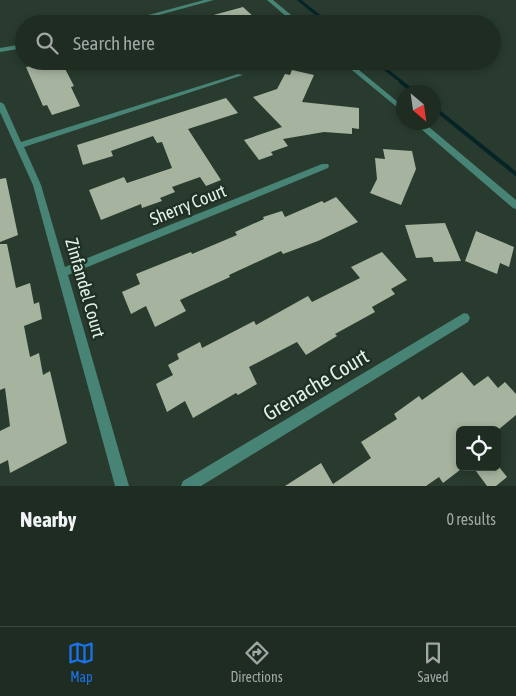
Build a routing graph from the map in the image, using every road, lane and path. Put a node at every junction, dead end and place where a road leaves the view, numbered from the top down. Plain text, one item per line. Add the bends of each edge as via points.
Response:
1 (211, 0) edge
2 (270, 0) edge
3 (153, 15) edge
4 (288, 15) edge
5 (15, 48) edge
6 (0, 50) edge
7 (355, 70) edge
8 (240, 75) dead end
9 (0, 104) edge
10 (396, 104) edge
11 (427, 130) edge
12 (20, 145) junction
13 (325, 166) dead end
14 (516, 205) edge
15 (62, 273) junction
16 (464, 318) dead end
17 (122, 486) edge
18 (188, 486) edge

1 - 3 street
2 - 4 street
5 - 6 street
7 - 10 street
8 - 12 street
9 - 12 street, Zinfandel Court
11 - 14 street
12 - 15 street, Zinfandel Court via 37,185
13 - 15 street, Sherry Court
15 - 17 street, Zinfandel Court
16 - 18 street, Grenache Court

